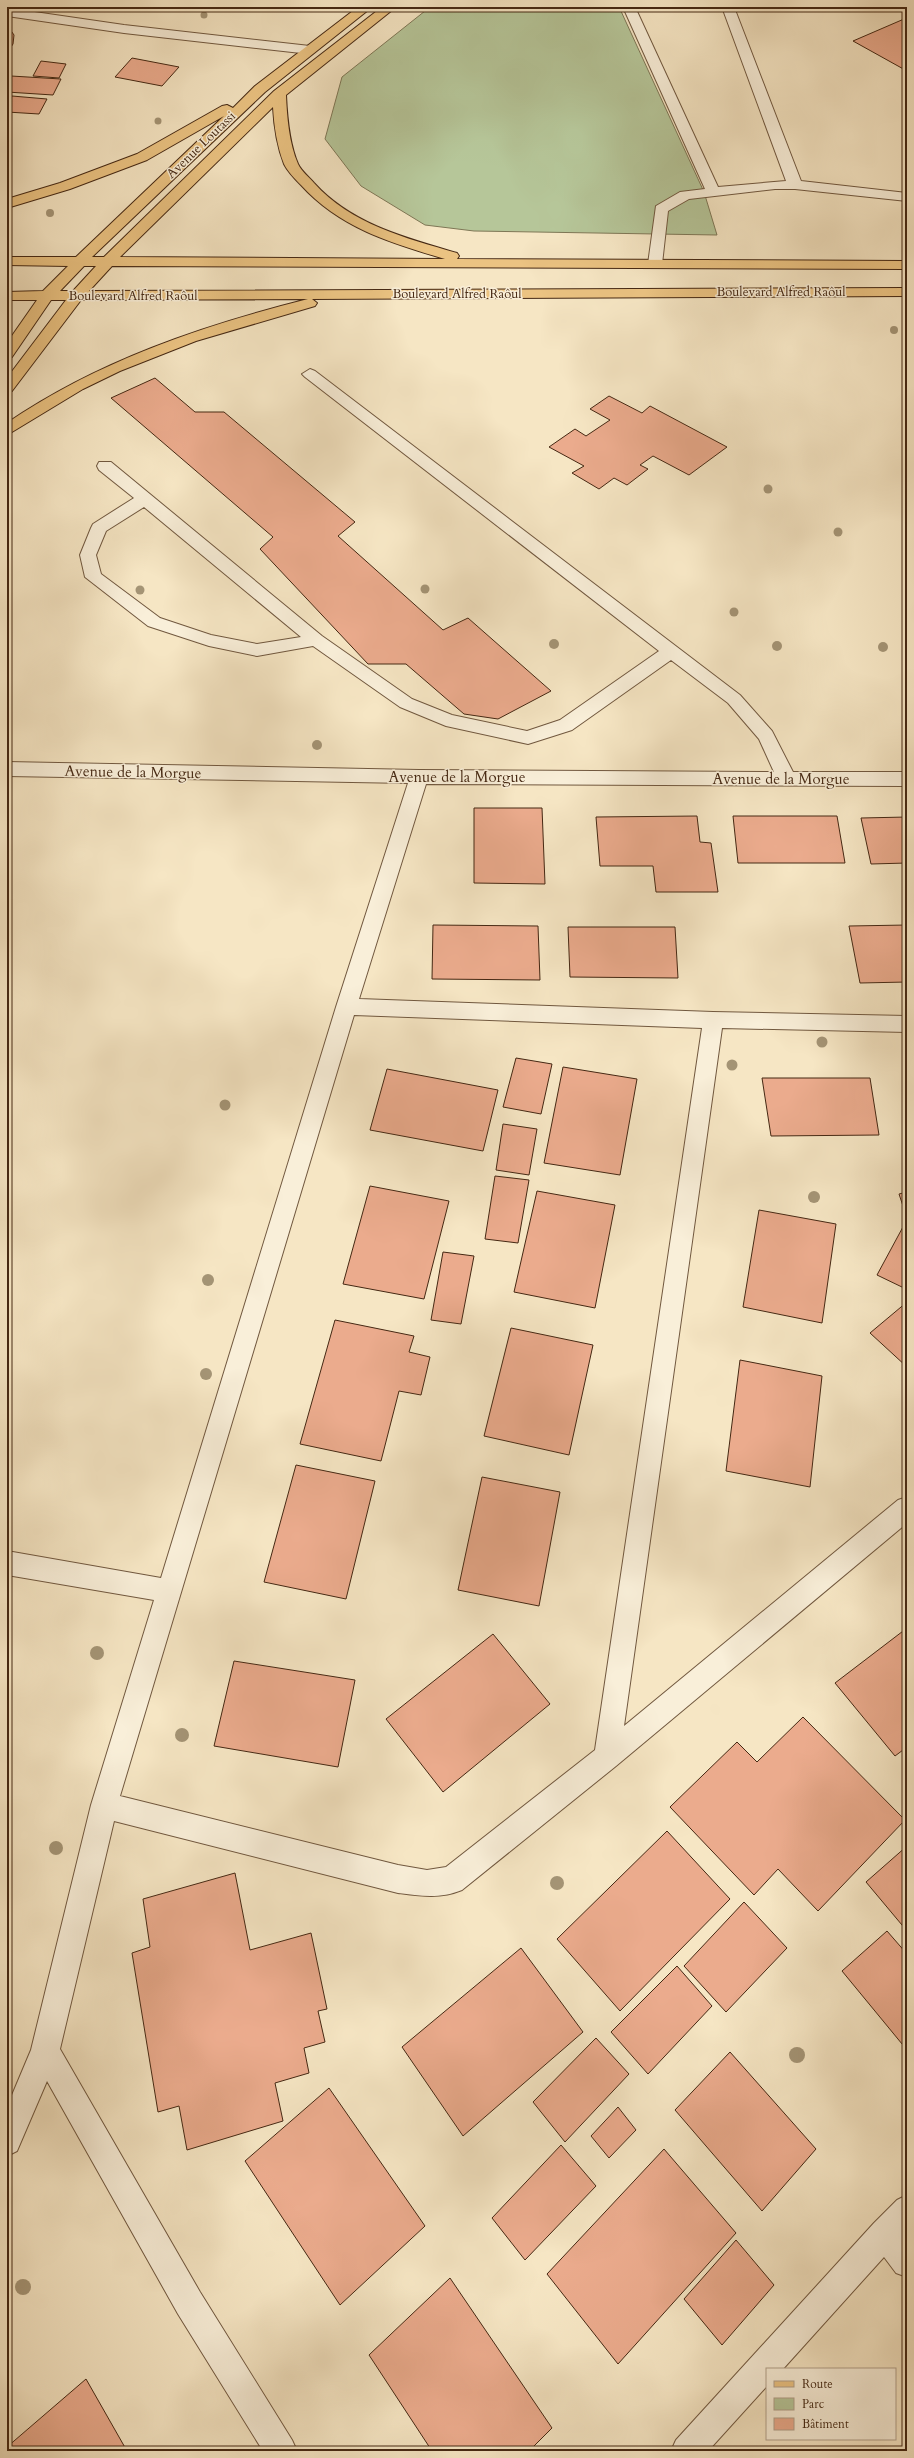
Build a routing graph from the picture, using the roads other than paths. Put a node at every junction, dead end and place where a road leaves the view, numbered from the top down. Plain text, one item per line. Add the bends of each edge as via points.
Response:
1 (366, 7) edge
2 (390, 7) edge
3 (629, 7) edge
4 (728, 7) edge
5 (7, 12) edge
6 (310, 50) junction
7 (260, 89) junction
8 (279, 94) junction
9 (795, 185) junction
10 (713, 191) junction
11 (907, 197) edge
12 (7, 204) edge
13 (7, 261) edge
14 (80, 261) junction
15 (108, 261) junction
16 (478, 264) junction
17 (656, 264) junction
18 (907, 265) edge
19 (907, 292) edge
20 (341, 294) junction
21 (7, 296) edge
22 (47, 296) junction
23 (76, 297) junction
24 (7, 354) edge
25 (310, 374) dead end
26 (7, 388) edge
27 (7, 430) edge
28 (104, 466) dead end
29 (145, 499) junction
30 (316, 640) junction
31 (670, 651) junction
32 (7, 770) edge
33 (418, 777) junction
34 (787, 779) junction
35 (907, 779) edge
36 (346, 1007) junction
37 (713, 1020) junction
38 (907, 1024) edge
39 (907, 1508) edge
40 (7, 1563) edge
41 (168, 1591) junction
42 (607, 1757) junction
43 (104, 1805) junction
44 (45, 2051) junction
45 (7, 2141) edge
46 (907, 2210) edge
47 (885, 2234) junction
48 (907, 2262) edge
49 (281, 2451) edge
50 (687, 2451) edge

1 - 6 main road, Avenue Loutassi
2 - 8 main road, Avenue Loutassi
3 - 10 street
4 - 9 street
5 - 6 street via 124,29
6 - 7 main road, Avenue Loutassi
7 - 12 main road via 142,157 66,186
7 - 14 main road, Avenue Loutassi
8 - 15 main road, Avenue Loutassi
8 - 16 main road via 281,128 291,164 316,196 349,221 390,239
9 - 10 street
9 - 11 street
10 - 17 street via 685,195 670,201 661,209
13 - 14 main road
14 - 15 main road
14 - 22 main road, Avenue Loutassi
15 - 16 main road
15 - 23 main road, Avenue Loutassi
16 - 17 main road
17 - 18 main road
19 - 20 main road, Boulevard Alfred Raôul
20 - 23 main road, Boulevard Alfred Raôul
20 - 27 main road via 198,334 140,355 58,397
21 - 22 main road, Boulevard Alfred Raôul
22 - 23 main road, Boulevard Alfred Raôul
22 - 24 main road, Avenue Loutassi
23 - 26 main road, Avenue Loutassi
25 - 31 street
28 - 29 street
29 - 30 street
29 - 30 street via 99,528 88,555 93,578 154,622 209,640 257,650
30 - 31 street via 406,703 446,720 528,738 566,725 605,700
31 - 34 street via 734,700 766,736
32 - 33 street, Avenue de la Morgue
33 - 34 street, Avenue de la Morgue
33 - 36 street
34 - 35 street, Avenue de la Morgue
36 - 37 street
36 - 41 street
37 - 38 street
37 - 42 street
39 - 42 street
40 - 41 street
41 - 43 street
42 - 43 street via 452,1880 427,1884 398,1879
43 - 44 street
44 - 45 street
44 - 49 street via 189,2303
46 - 47 street
47 - 48 street
47 - 50 street

